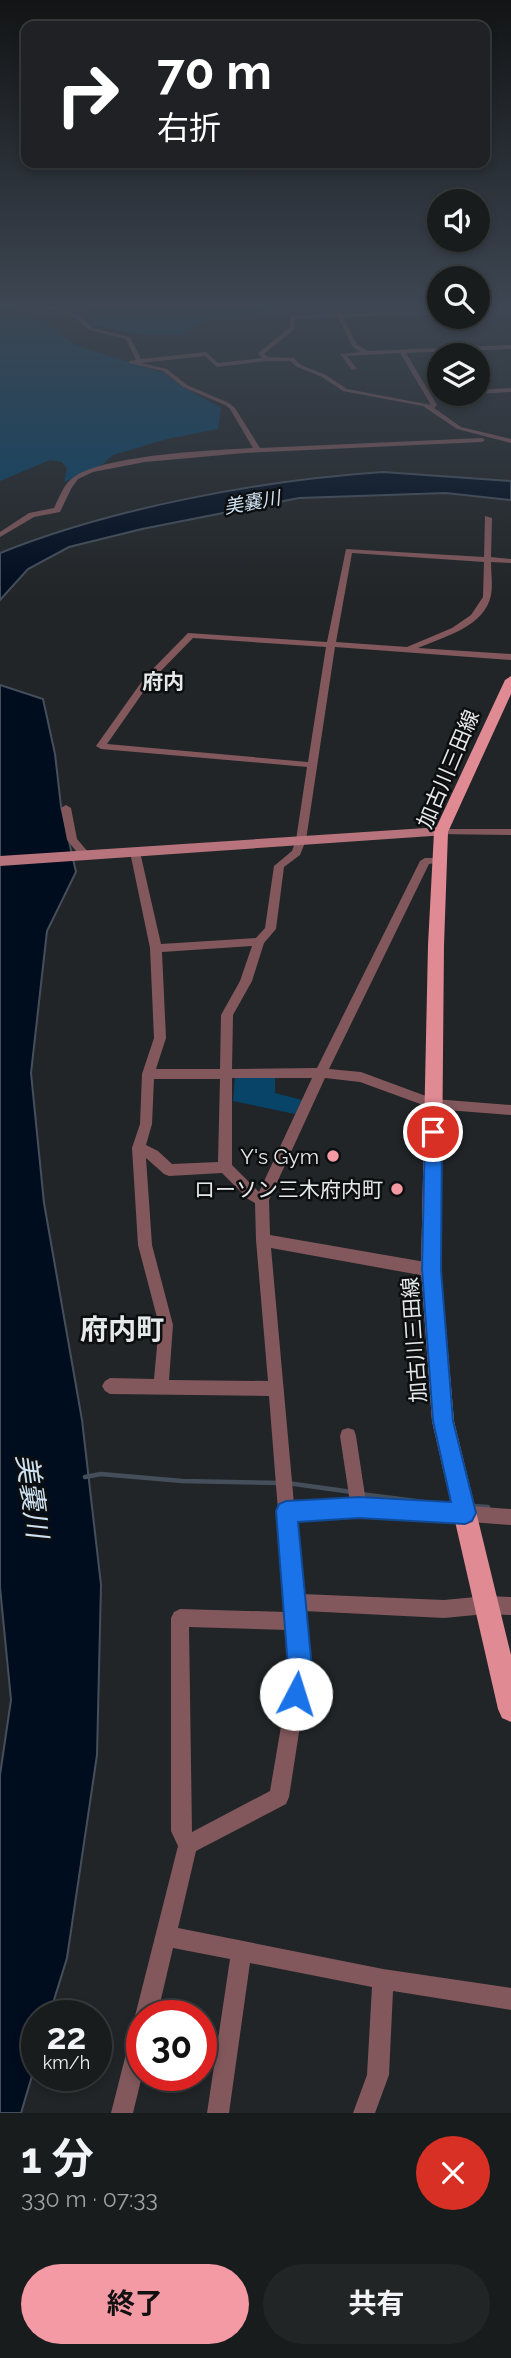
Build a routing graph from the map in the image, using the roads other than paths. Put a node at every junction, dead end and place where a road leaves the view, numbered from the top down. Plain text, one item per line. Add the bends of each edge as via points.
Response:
1 (220, 403) edge
2 (405, 403) edge
3 (431, 408) joint
4 (489, 436) junction
5 (511, 441) edge
6 (257, 449) junction
7 (488, 518) dead end
8 (0, 535) edge
9 (488, 560) junction
10 (511, 561) edge
11 (331, 645) junction
12 (408, 650) junction
13 (511, 657) edge
14 (511, 680) edge
15 (313, 765) junction
16 (66, 808) dead end
17 (441, 832) junction
18 (511, 832) edge
19 (301, 840) junction
20 (135, 852) junction
21 (85, 855) junction
22 (438, 860) junction
23 (0, 861) edge
24 (258, 942) junction
25 (156, 948) junction
26 (321, 1073) junction
27 (148, 1074) junction
28 (227, 1074) junction
29 (433, 1104) junction
30 (511, 1110) edge
31 (139, 1148) junction
32 (225, 1167) junction
33 (262, 1200) junction
34 (262, 1240) junction
35 (431, 1270) junction
36 (110, 1386) dead end
37 (161, 1387) junction
38 (275, 1389) junction
39 (348, 1436) dead end
40 (359, 1508) junction
41 (286, 1511) junction
42 (465, 1513) junction
43 (511, 1517) edge
44 (294, 1602) junction
45 (486, 1605) junction
46 (511, 1606) edge
47 (296, 1621) junction
48 (511, 1709) edge
49 (188, 1845) junction
50 (166, 1936) junction
51 (242, 1950) junction
52 (383, 1979) junction
53 (511, 1999) edge
54 (150, 2000) edge
55 (128, 2091) edge
56 (122, 2113) edge
57 (218, 2113) edge
58 (364, 2113) edge

1 - 6 street via 232,408
2 - 3 street
3 - 4 street via 458,428
4 - 5 street
4 - 6 street via 483,440
6 - 8 street via 96,468 76,478 57,510 32,515
7 - 9 street
9 - 10 street
9 - 11 street via 349,551
9 - 12 street via 487,597 470,622
11 - 12 street
11 - 15 street
11 - 15 street via 191,635 148,679 101,746
12 - 13 street
14 - 17 main road, 加古川三田線
15 - 19 street
16 - 21 street via 72,841
17 - 18 street
17 - 19 street
17 - 22 main road, 加古川三田線
19 - 20 street
19 - 24 street via 296,853 279,866 270,929
20 - 21 street
20 - 25 street
21 - 23 street
22 - 26 street via 425,861
22 - 29 main road, 加古川三田線
24 - 25 street
24 - 28 street via 246,981 227,1015
25 - 27 street via 160,1038
26 - 28 street
26 - 29 street via 361,1077
26 - 33 street
27 - 28 street
27 - 31 street via 146,1124
28 - 32 street
29 - 30 street
29 - 35 main road, 加古川三田線
31 - 32 street via 169,1170
31 - 37 street via 145,1245 166,1325
32 - 33 street
33 - 34 street
34 - 35 street
34 - 38 street
35 - 42 main road, 加古川三田線 via 443,1421
36 - 37 street
37 - 38 street
38 - 41 street
39 - 40 street
40 - 41 street
40 - 42 street
41 - 44 street
42 - 43 street
42 - 45 main road, 加古川三田線
44 - 45 street via 444,1609
44 - 47 street
45 - 46 street
45 - 48 main road, 加古川三田線
47 - 49 street via 300,1668 279,1797
47 - 49 street via 180,1618 181,1831
49 - 50 street
50 - 51 street
50 - 54 street
51 - 52 street
51 - 57 street
52 - 53 street
52 - 58 street via 378,2076
55 - 56 street

